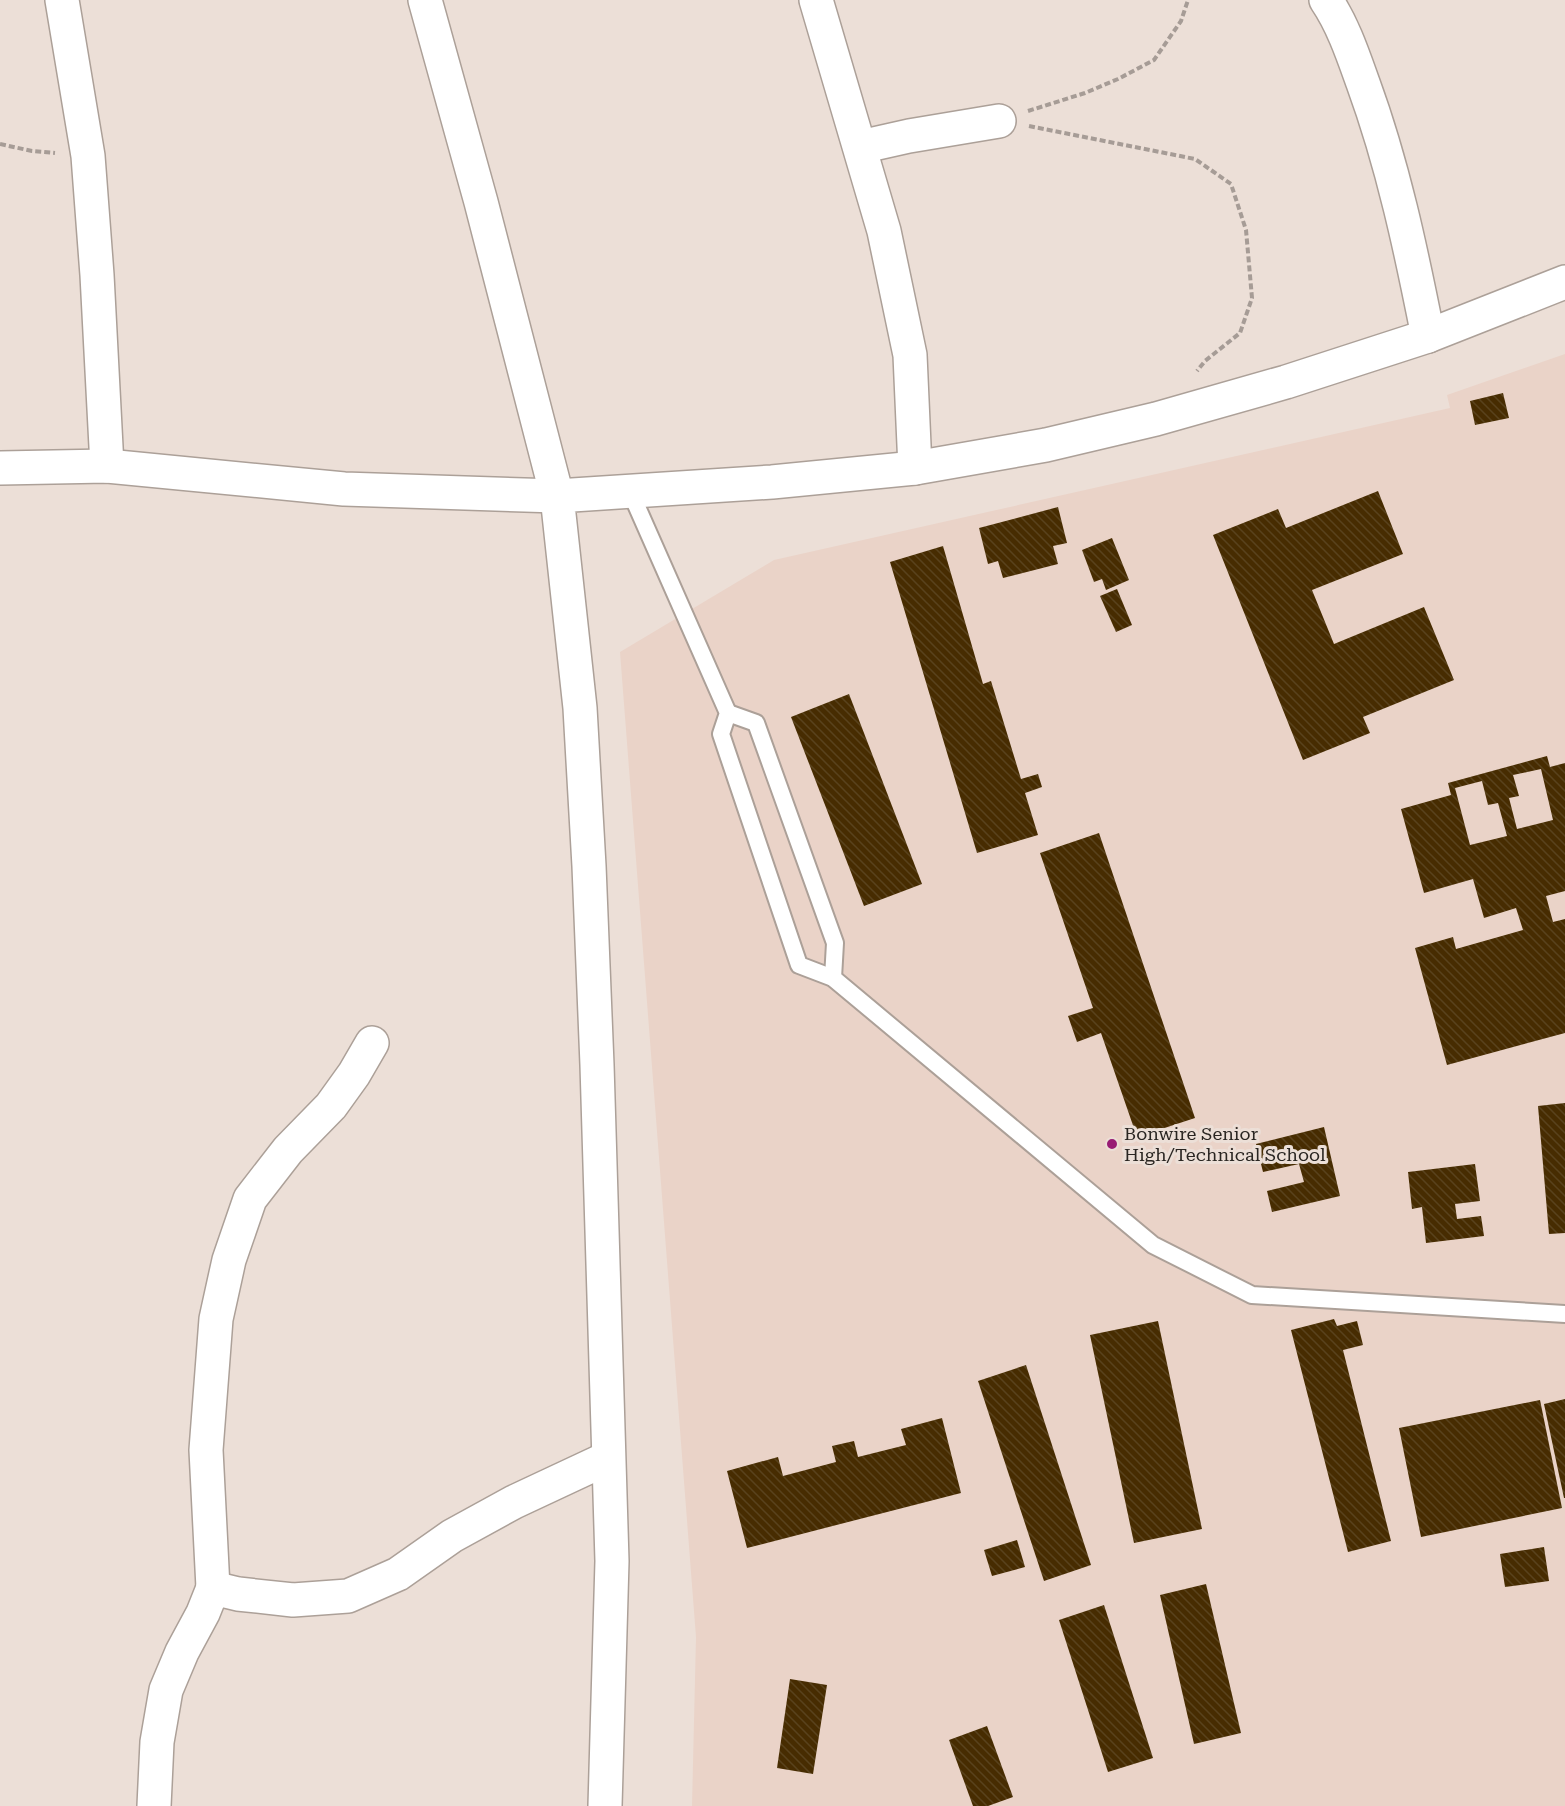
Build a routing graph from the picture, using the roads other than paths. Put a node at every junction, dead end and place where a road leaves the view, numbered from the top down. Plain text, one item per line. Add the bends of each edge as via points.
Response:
1 (62, 0) edge
2 (425, 0) edge
3 (816, 0) edge
4 (1326, 0) edge
5 (999, 121) road end
6 (860, 147) junction
7 (1565, 282) edge
8 (1428, 336) junction
9 (107, 466) junction
10 (0, 468) edge
11 (915, 468) junction
12 (630, 491) junction
13 (556, 496) junction
14 (728, 713) junction
15 (833, 978) junction
16 (372, 1043) dead end
17 (1565, 1314) edge
18 (608, 1458) junction
19 (213, 1588) junction
20 (154, 1806) edge
21 (605, 1806) edge

1 - 9 street via 88,156
2 - 13 street
3 - 6 street
4 - 8 street via 1355,61 1380,129 1408,235
5 - 6 street
6 - 11 street via 884,231 910,355
7 - 8 street
8 - 11 street via 1156,419 1046,445
9 - 10 street
9 - 13 street via 344,489
11 - 12 street
12 - 13 street
12 - 14 lane
13 - 18 street via 580,708 590,866
14 - 15 lane via 756,723 835,943
14 - 15 lane via 721,734 799,965
15 - 17 lane via 1153,1245 1252,1295
16 - 19 street via 331,1106 288,1150 250,1199 229,1260 216,1319 206,1450
18 - 19 street via 514,1502 452,1536 398,1574 348,1596 293,1600
18 - 21 street via 612,1561
19 - 20 street via 166,1690 157,1742

